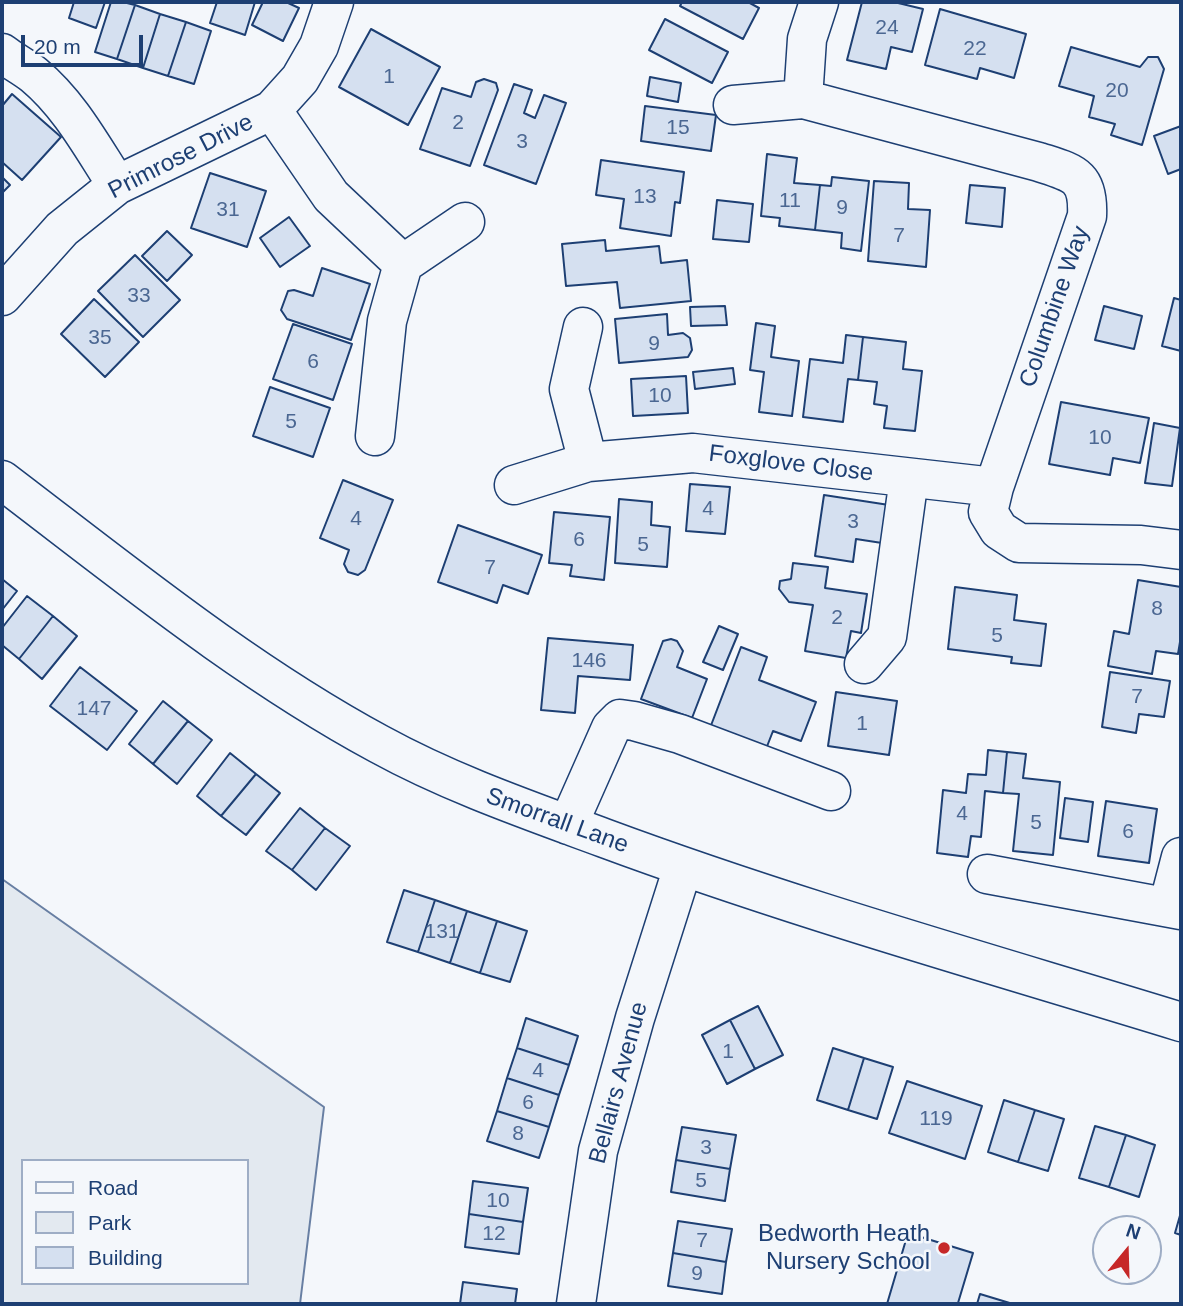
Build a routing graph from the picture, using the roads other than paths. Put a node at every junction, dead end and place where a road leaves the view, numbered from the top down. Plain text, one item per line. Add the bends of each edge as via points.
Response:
1 (334, 2) edge
2 (818, 2) edge
3 (2, 53) edge
4 (803, 99) junction
5 (733, 105) dead end
6 (272, 110) junction
7 (117, 185) junction
8 (465, 222) dead end
9 (403, 264) junction
10 (2, 296) edge
11 (583, 327) dead end
12 (375, 436) dead end
13 (588, 462) junction
14 (909, 478) junction
15 (2, 480) edge
16 (514, 485) dead end
17 (994, 487) junction
18 (1181, 550) edge
19 (864, 664) dead end
20 (831, 790) dead end
21 (568, 825) junction
22 (1181, 857) edge
23 (683, 867) junction
24 (986, 874) dead end
25 (1175, 909) edge
26 (1181, 1022) edge
27 (576, 1304) edge

1 - 6 street, Primrose Drive via 319,47 300,79
2 - 4 street via 807,39
3 - 7 street via 54,94
4 - 5 street, Columbine Way
4 - 17 street, Columbine Way via 1049,165 1069,172 1088,195 1087,216
6 - 7 street, Primrose Drive
6 - 9 street via 331,196
7 - 10 street, Primrose Drive via 62,229
8 - 9 street
9 - 12 street via 387,321
11 - 13 street via 569,389
13 - 14 street, Foxglove Close via 693,453
13 - 16 street, Foxglove Close
14 - 17 street, Foxglove Close
14 - 19 street via 887,638
15 - 21 street, Smorrall Lane via 294,695 380,745 473,789
17 - 18 street, Columbine Way via 988,512 999,530 1018,543
20 - 21 street via 680,734 620,719 611,728
21 - 23 street, Smorrall Lane
22 - 25 street
23 - 26 street, Smorrall Lane
23 - 27 street, Bellairs Avenue via 598,1152
24 - 25 street

